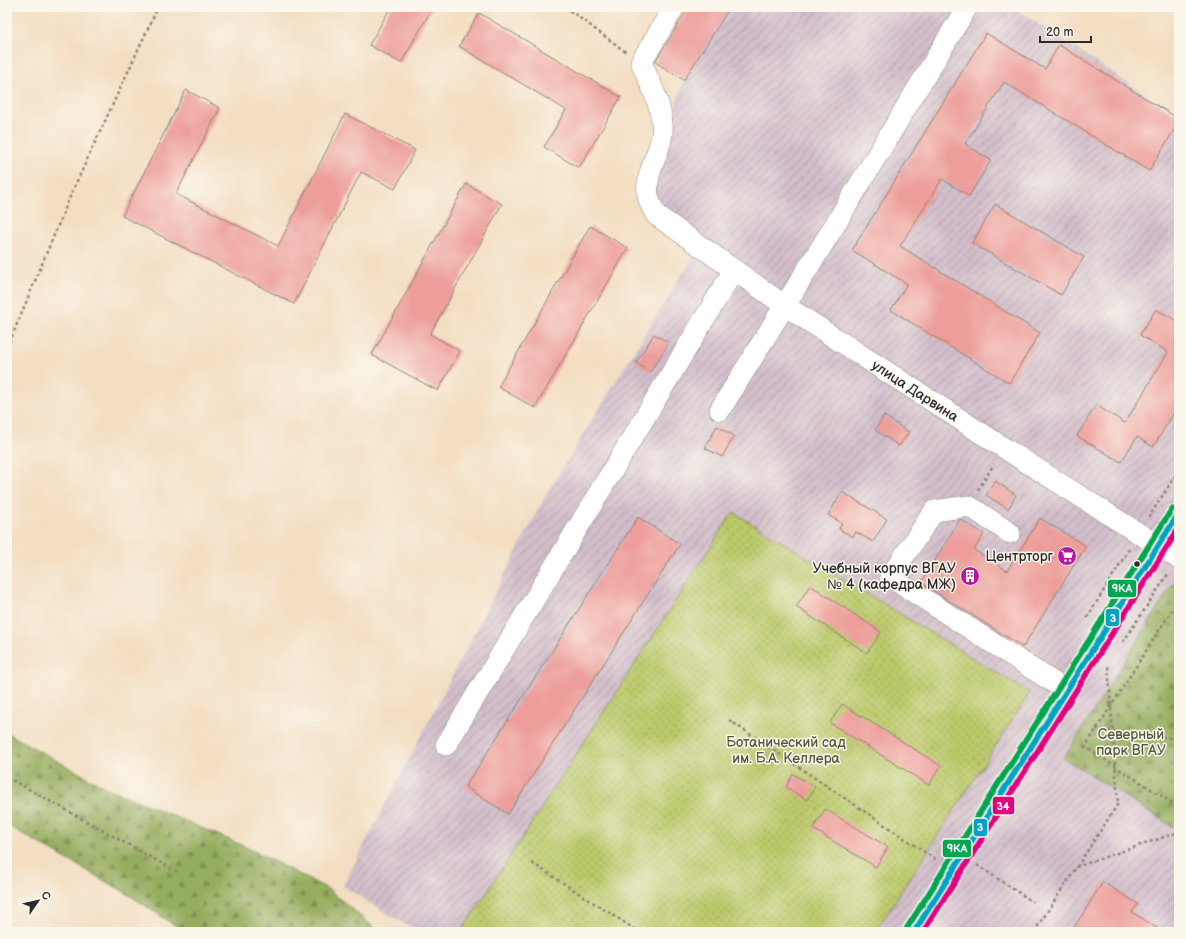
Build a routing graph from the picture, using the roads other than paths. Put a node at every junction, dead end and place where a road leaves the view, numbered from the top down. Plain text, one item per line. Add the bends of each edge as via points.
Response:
1 (674, 7) edge
2 (967, 7) edge
3 (734, 270) junction
4 (784, 305) junction
5 (720, 410) dead end
6 (1179, 513) edge
7 (1010, 533) dead end
8 (1158, 545) junction
9 (1179, 558) edge
10 (1066, 691) junction
11 (446, 745) dead end
12 (914, 932) edge

1 - 3 street, улица Дарвина via 641,62 656,97 662,124 661,143 647,184 648,197 656,215
2 - 4 street
3 - 4 street, улица Дарвина
3 - 11 street
4 - 5 street
4 - 8 street, улица Дарвина
6 - 8 main road
7 - 10 street via 969,506 934,511 890,577
8 - 9 street, улица Дарвина
8 - 10 main road
10 - 12 main road via 963,867

